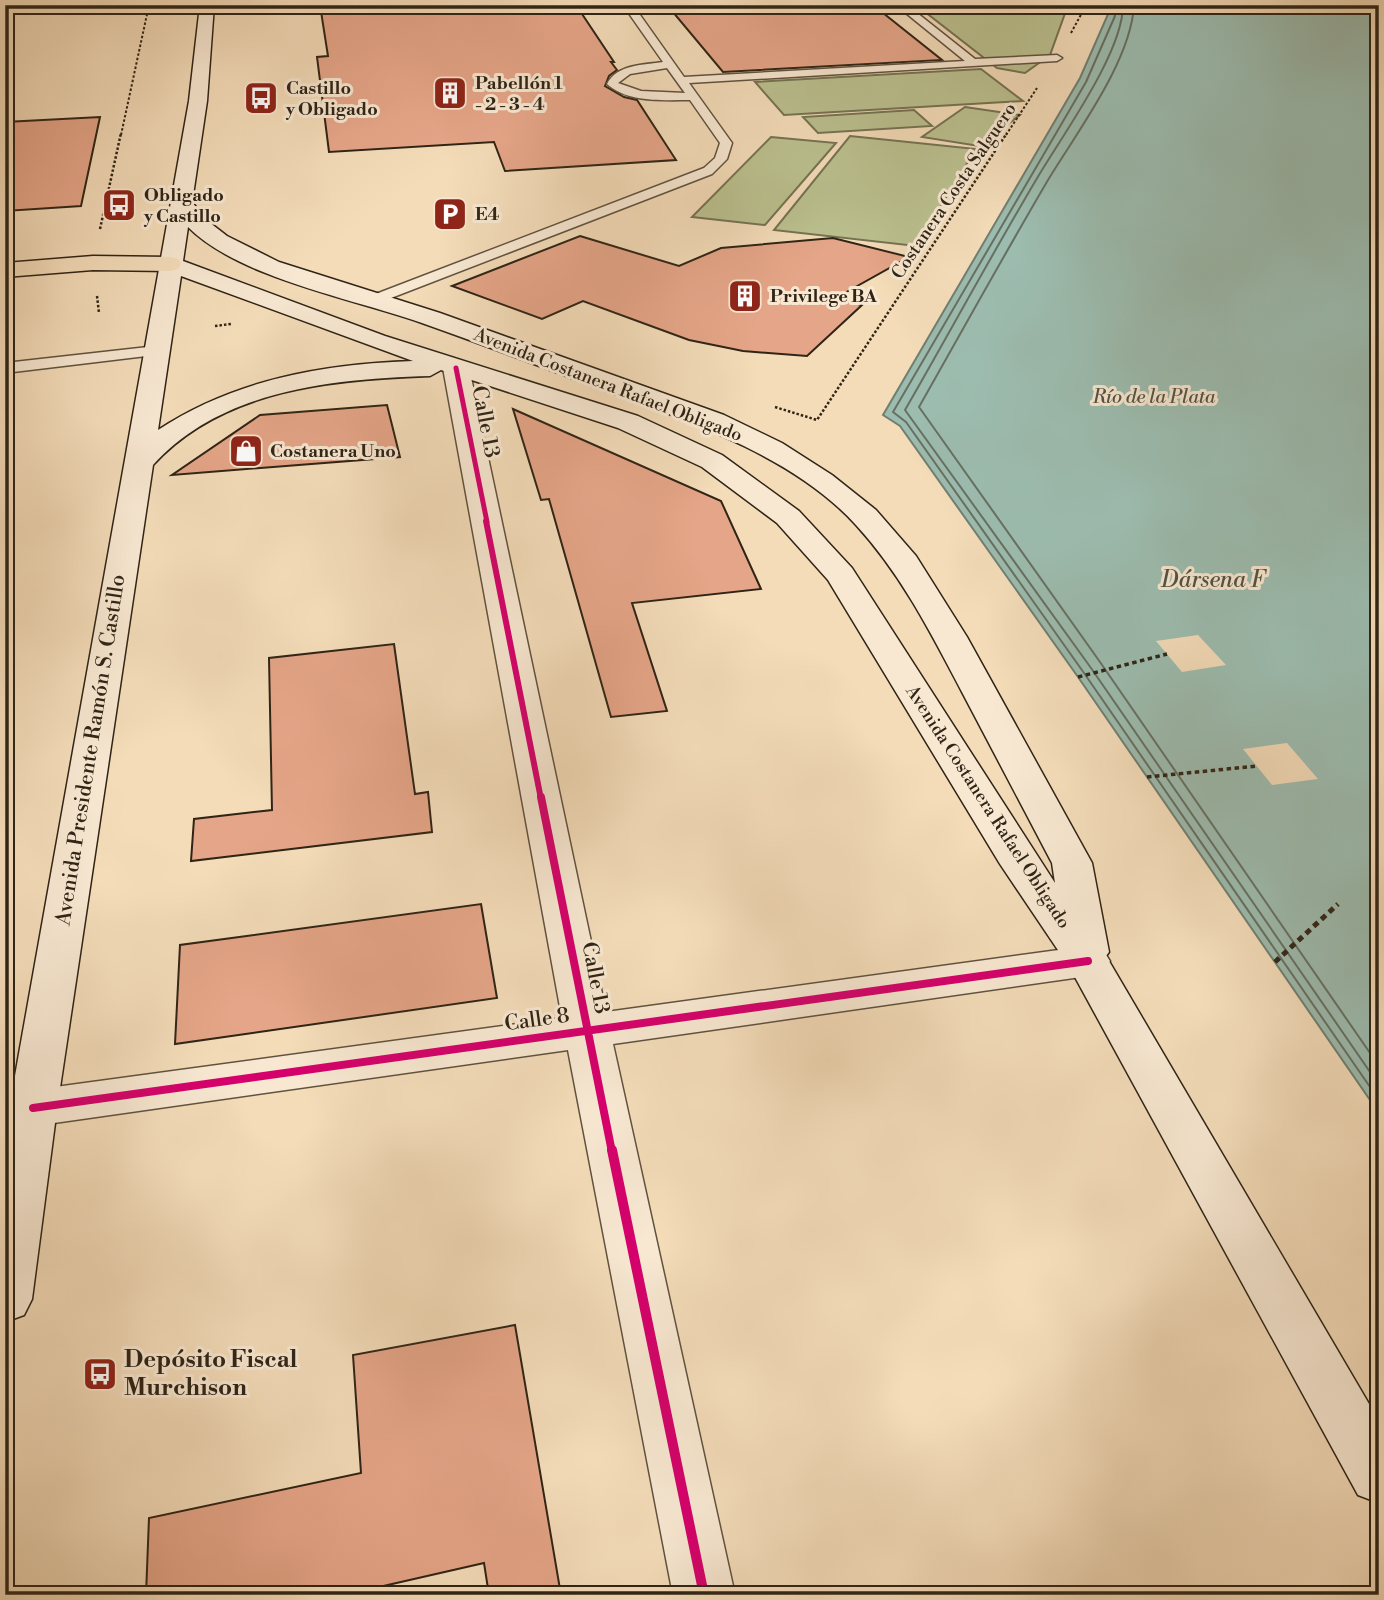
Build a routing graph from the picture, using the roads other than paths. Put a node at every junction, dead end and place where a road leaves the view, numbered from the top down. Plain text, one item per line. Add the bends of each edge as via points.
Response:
1 (207, 5) edge
2 (628, 5) edge
3 (901, 5) edge
4 (1057, 58) road end
5 (972, 62) junction
6 (670, 64) junction
7 (681, 80) junction
8 (693, 97) junction
9 (181, 201) junction
10 (170, 264) junction
11 (5, 270) edge
12 (373, 300) junction
13 (157, 351) junction
14 (456, 368) junction
15 (5, 369) edge
16 (138, 464) junction
17 (1088, 961) junction
18 (587, 1030) junction
19 (19, 1106) edge
20 (5, 1299) edge
21 (1379, 1476) edge
22 (704, 1595) edge

1 - 9 main road via 198,101
2 - 6 lane
3 - 5 lane
4 - 5 lane
5 - 7 lane via 975,64
6 - 7 lane
6 - 8 lane via 627,71 612,84 643,95
7 - 8 lane
8 - 12 lane via 726,144 721,159 708,171
9 - 10 main road, Avenida Presidente Ramón S. Castillo
9 - 12 main road, Avenida Costanera Rafael Obligado via 197,224 251,258
10 - 11 highway via 93,263
10 - 13 main road, Avenida Presidente Ramón S. Castillo
10 - 14 main road, Avenida Costanera Rafael Obligado
12 - 17 main road, Avenida Costanera Rafael Obligado via 713,421 772,449 865,516 905,563 950,637 1072,863
13 - 15 lane
13 - 16 main road, Avenida Presidente Ramón S. Castillo
14 - 16 main road via 348,371 258,392 202,415 165,438
14 - 17 main road, Avenida Costanera Rafael Obligado via 582,406 655,434 712,461 788,517 841,575 1020,864
14 - 18 main road, Calle 13
16 - 19 main road, Avenida Presidente Ramón S. Castillo
17 - 18 main road, Calle 8
17 - 21 main road, Avenida Costanera Rafael Obligado
18 - 19 main road, Calle 8
18 - 22 main road, Calle 13
19 - 20 main road, Avenida Presidente Ramón S. Castillo

